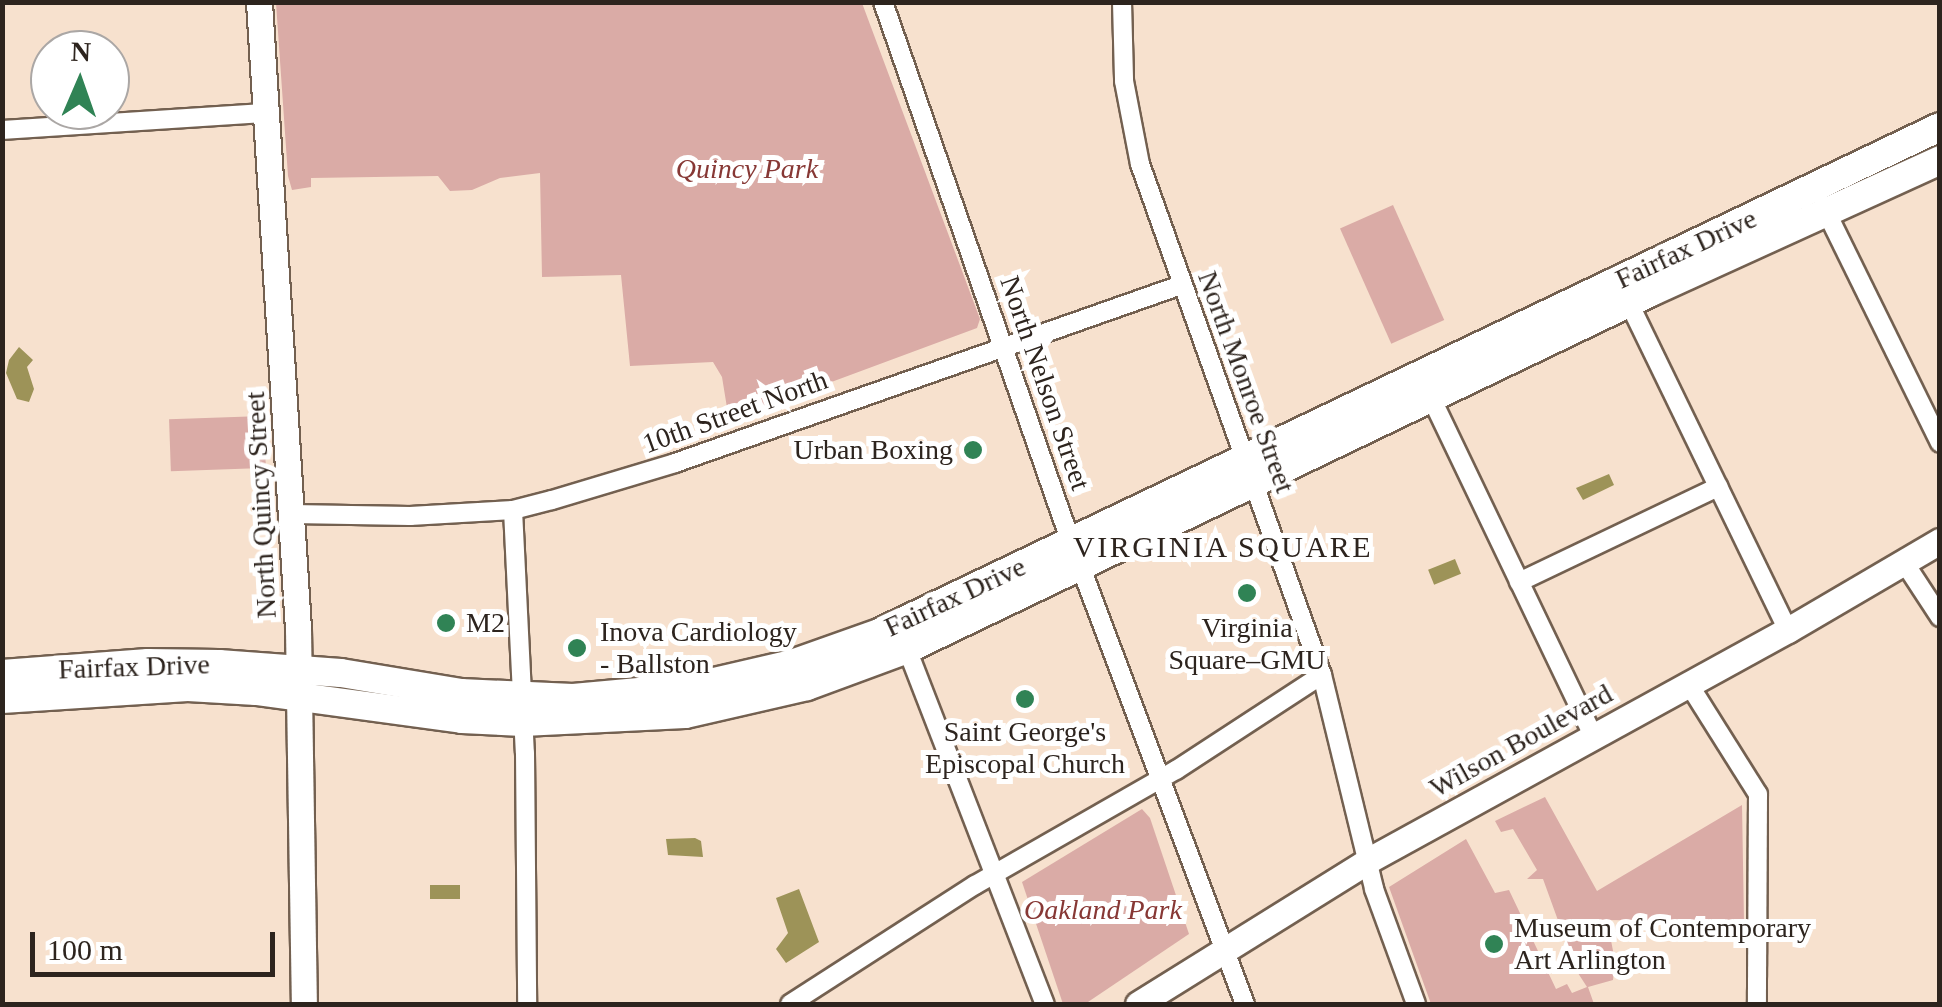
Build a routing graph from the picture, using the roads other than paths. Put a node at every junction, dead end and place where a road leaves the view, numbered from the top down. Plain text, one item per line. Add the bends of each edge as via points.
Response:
1 (259, 2) edge
2 (883, 2) edge
3 (1122, 2) edge
4 (266, 113) junction
5 (1940, 127) edge
6 (2, 130) edge
7 (1940, 160) edge
8 (1820, 201) junction
9 (1181, 285) junction
10 (1629, 303) junction
11 (1003, 346) junction
12 (1425, 386) junction
13 (1940, 443) edge
14 (1248, 470) junction
15 (1718, 487) junction
16 (513, 510) junction
17 (292, 514) junction
18 (1940, 541) edge
19 (1077, 554) junction
20 (1904, 562) junction
21 (1519, 582) junction
22 (1940, 617) edge
23 (1788, 630) junction
24 (902, 637) junction
25 (2, 674) edge
26 (1322, 675) junction
27 (300, 683) junction
28 (1688, 683) junction
29 (2, 699) edge
30 (522, 710) junction
31 (1593, 736) junction
32 (1158, 780) junction
33 (1369, 860) junction
34 (995, 877) junction
35 (1220, 949) junction
36 (304, 1004) edge
37 (527, 1004) edge
38 (790, 1004) edge
39 (1045, 1004) edge
40 (1138, 1004) edge
41 (1245, 1004) edge
42 (1416, 1004) edge
43 (1757, 1004) edge

1 - 4 main road, North Quincy Street
2 - 11 street, North Nelson Street
3 - 9 street, North Monroe Street via 1132,135
4 - 6 street
4 - 17 main road, North Quincy Street
5 - 8 main road, Fairfax Drive
7 - 8 main road, Fairfax Drive
8 - 10 main road, Fairfax Drive
8 - 12 main road, Fairfax Drive
8 - 13 street
9 - 11 street, 10th Street North
9 - 14 street, North Monroe Street
10 - 12 main road, Fairfax Drive
10 - 15 street
11 - 16 street, 10th Street North via 659,468
11 - 19 street, North Nelson Street
12 - 14 main road, Fairfax Drive
12 - 21 street
14 - 19 main road, Fairfax Drive
14 - 26 street, North Monroe Street
15 - 21 street
15 - 23 street
16 - 17 street, 10th Street North
16 - 30 street
17 - 27 main road, North Quincy Street
18 - 20 main road, Wilson Boulevard
19 - 24 main road, Fairfax Drive
19 - 32 street, North Nelson Street
20 - 22 street
20 - 23 main road, Wilson Boulevard
21 - 31 street
23 - 28 main road, Wilson Boulevard
24 - 30 main road, Fairfax Drive via 712,684
24 - 34 street
25 - 27 main road, Fairfax Drive via 148,662
26 - 32 street
26 - 33 street, North Monroe Street
27 - 29 main road, Fairfax Drive
27 - 30 main road, Fairfax Drive
27 - 36 main road, North Quincy Street
28 - 31 main road, Wilson Boulevard
28 - 43 street via 1758,794
30 - 37 street
31 - 33 main road, Wilson Boulevard
32 - 34 street
32 - 35 street, North Nelson Street
33 - 35 main road, Wilson Boulevard
33 - 42 street, North Monroe Street
34 - 38 street
34 - 39 street
35 - 40 main road, Wilson Boulevard
35 - 41 street, North Nelson Street

